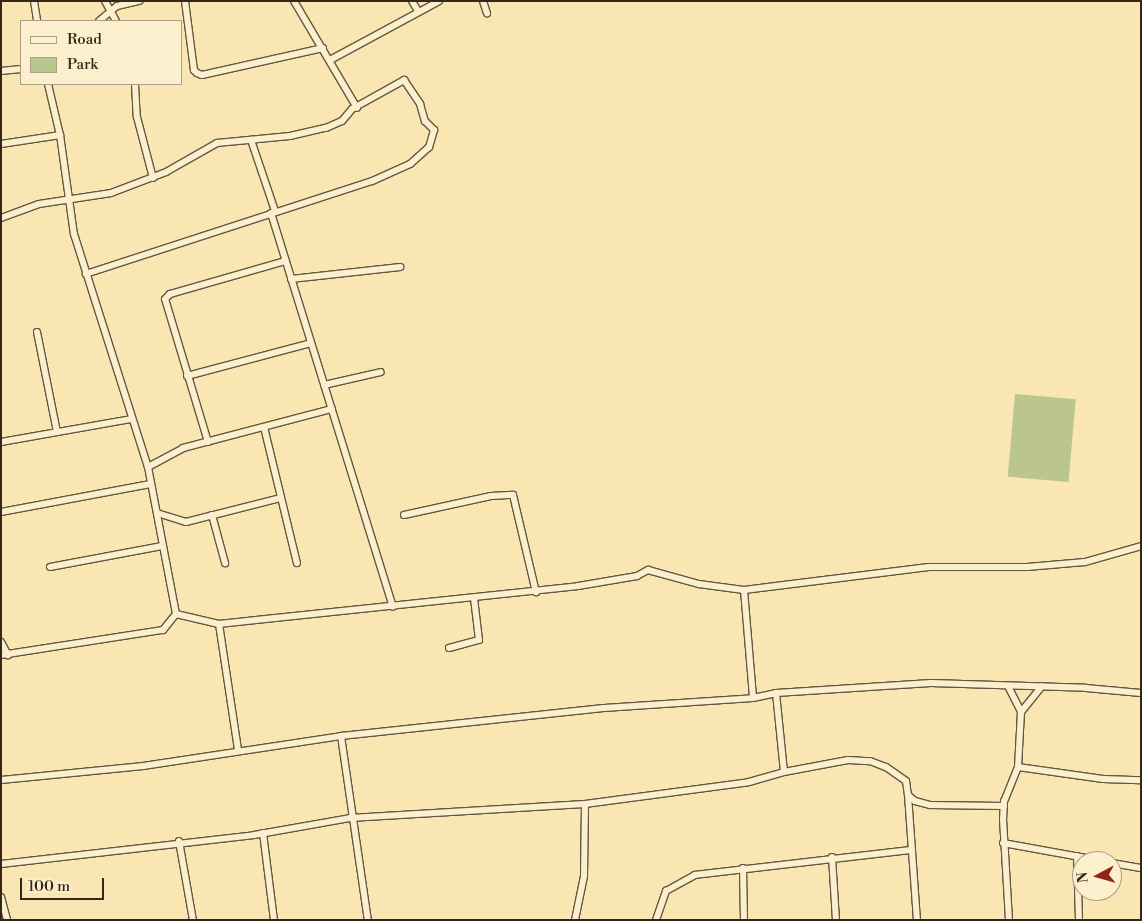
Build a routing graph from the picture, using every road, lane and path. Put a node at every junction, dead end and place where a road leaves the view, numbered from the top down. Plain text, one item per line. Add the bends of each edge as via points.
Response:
1 (34, 1) edge
2 (105, 1) edge
3 (139, 1) edge
4 (185, 1) edge
5 (294, 1) edge
6 (412, 1) edge
7 (439, 1) edge
8 (483, 1) edge
9 (110, 11) junction
10 (418, 11) junction
11 (487, 12) dead end
12 (37, 20) edge
13 (100, 20) edge
14 (115, 20) edge
15 (323, 48) junction
16 (330, 60) junction
17 (20, 69) edge
18 (1, 71) edge
19 (48, 85) edge
20 (135, 85) edge
21 (357, 108) junction
22 (60, 135) junction
23 (251, 140) junction
24 (1, 144) edge
25 (153, 178) junction
26 (68, 200) junction
27 (273, 212) junction
28 (1, 218) edge
29 (285, 261) junction
30 (400, 267) dead end
31 (86, 274) junction
32 (291, 279) junction
33 (37, 332) dead end
34 (311, 343) junction
35 (381, 372) dead end
36 (187, 376) junction
37 (324, 385) junction
38 (332, 410) junction
39 (132, 419) junction
40 (264, 427) junction
41 (57, 432) junction
42 (1, 442) edge
43 (208, 442) junction
44 (148, 467) junction
45 (150, 484) junction
46 (280, 498) junction
47 (1, 512) edge
48 (157, 513) junction
49 (212, 515) junction
50 (404, 515) dead end
51 (162, 546) junction
52 (1141, 546) edge
53 (225, 562) dead end
54 (297, 563) dead end
55 (50, 567) dead end
56 (744, 590) junction
57 (536, 592) junction
58 (474, 598) junction
59 (393, 606) junction
60 (176, 614) junction
61 (218, 624) junction
62 (1, 642) edge
63 (449, 648) dead end
64 (4, 655) edge
65 (1008, 686) junction
66 (1042, 686) junction
67 (776, 693) junction
68 (1141, 693) edge
69 (753, 698) junction
70 (1021, 712) junction
71 (341, 736) junction
72 (238, 749) junction
73 (1018, 766) junction
74 (784, 772) junction
75 (1, 780) edge
76 (1141, 780) edge
77 (908, 796) junction
78 (585, 804) junction
79 (1004, 806) junction
80 (350, 818) junction
81 (263, 833) junction
82 (179, 841) junction
83 (1003, 843) junction
84 (910, 850) junction
85 (1072, 855) edge
86 (832, 857) junction
87 (1, 864) edge
88 (1122, 865) edge
89 (743, 868) junction
90 (1141, 868) edge
91 (1, 897) edge
92 (1078, 901) edge
93 (6, 920) edge
94 (194, 920) edge
95 (274, 920) edge
96 (368, 920) edge
97 (575, 920) edge
98 (656, 920) edge
99 (744, 920) edge
100 (836, 920) edge
101 (917, 920) edge
102 (1008, 920) edge
103 (1079, 920) edge

1 - 12 street
2 - 9 street
3 - 9 street
4 - 15 street via 194,70 202,75
5 - 15 street
6 - 10 street
7 - 10 street
8 - 11 street
9 - 13 street
9 - 14 street
10 - 16 street
15 - 16 street
16 - 21 street
17 - 18 street
19 - 22 street
20 - 25 street via 137,117
21 - 23 street via 342,122 326,128
21 - 27 street via 404,80 425,114 425,121 434,130 429,147 410,164 372,180
22 - 24 street
22 - 26 street
23 - 25 street via 236,139 218,144
23 - 27 street
25 - 26 street via 111,194
26 - 28 street via 39,204
26 - 31 street
27 - 29 street
27 - 31 street
29 - 32 street
29 - 36 street via 170,294 165,299
30 - 32 street
31 - 39 street
32 - 34 street
33 - 41 street
34 - 36 street
34 - 37 street
35 - 37 street
36 - 43 street
37 - 38 street
38 - 40 street
38 - 59 street
39 - 41 street
39 - 44 street
40 - 43 street
40 - 46 street
41 - 42 street
43 - 44 street via 183,448
44 - 45 street
45 - 47 street
45 - 48 street
46 - 49 street
46 - 54 street
48 - 49 street via 186,522
48 - 51 street
49 - 53 street
50 - 57 street via 444,509 491,496 513,495
51 - 55 street
51 - 60 street
52 - 56 street via 1085,562 1026,567 929,567
56 - 57 street via 699,584 648,570 617,581
56 - 69 street
57 - 58 street
58 - 59 street
58 - 63 street via 479,640
59 - 61 street
60 - 61 street
60 - 64 street via 163,630
61 - 72 street
62 - 64 street
65 - 66 street
65 - 67 street via 931,683
65 - 70 street
66 - 68 street
66 - 70 street
67 - 69 street
67 - 74 street
69 - 71 street via 604,708
70 - 73 street
71 - 72 street
71 - 80 street
72 - 75 street via 143,766
73 - 76 street via 1103,779
73 - 79 street
74 - 77 street via 848,760 870,761 886,767 906,781
74 - 78 street via 749,782
77 - 79 street via 930,805
77 - 84 street
78 - 80 street
78 - 97 street via 584,876
79 - 83 street
80 - 81 street
80 - 96 street
81 - 82 street
81 - 95 street
82 - 87 street
82 - 94 street
83 - 85 street
83 - 102 street
84 - 86 street
84 - 101 street
86 - 89 street
86 - 100 street
88 - 90 street
89 - 98 street via 682,880 666,891
89 - 99 street
91 - 93 street
92 - 103 street

